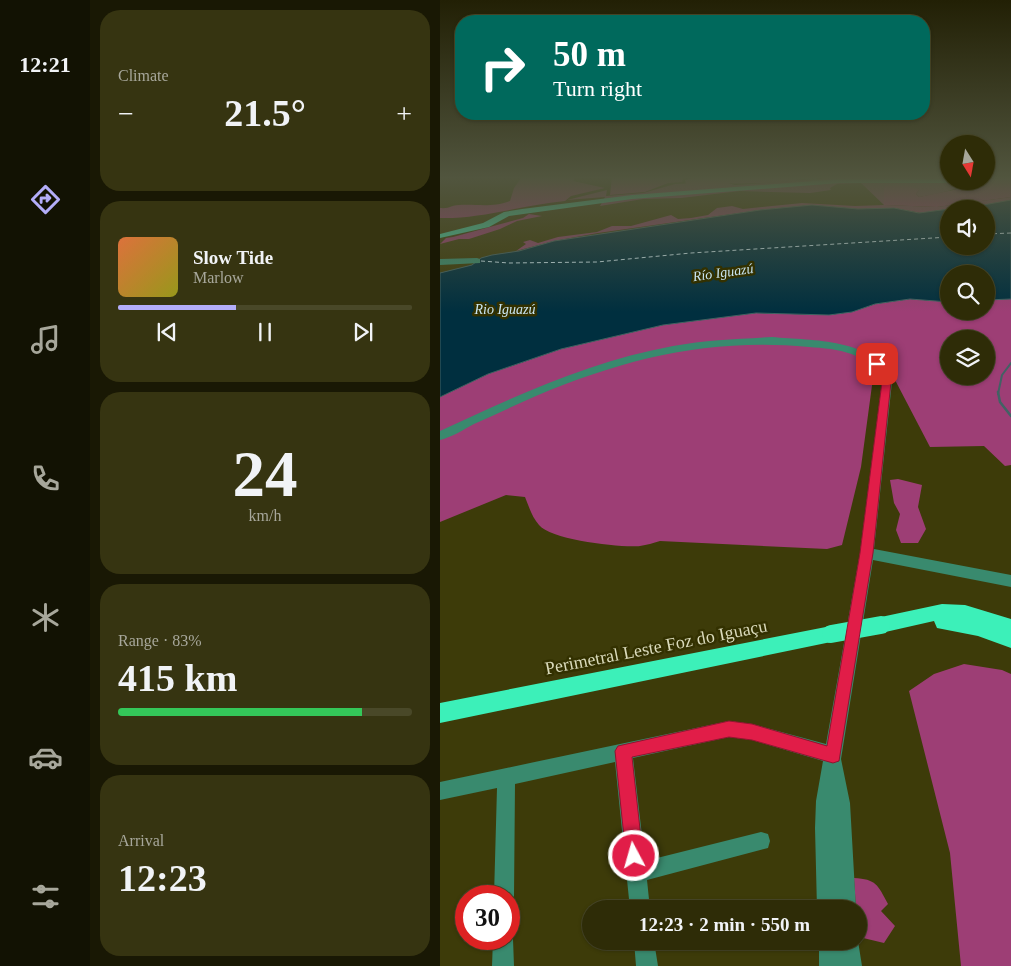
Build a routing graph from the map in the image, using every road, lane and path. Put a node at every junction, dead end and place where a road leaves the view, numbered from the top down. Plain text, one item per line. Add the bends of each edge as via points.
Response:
1 (491, 222) edge
2 (440, 236) edge
3 (477, 261) dead end
4 (440, 262) edge
5 (440, 436) edge
6 (867, 553) junction
7 (1011, 581) edge
8 (912, 618) junction
9 (1011, 627) edge
10 (1011, 640) edge
11 (440, 713) edge
12 (623, 751) junction
13 (833, 755) junction
14 (506, 777) junction
15 (440, 791) edge
16 (761, 841) dead end
17 (636, 873) junction
18 (504, 885) edge
19 (639, 900) edge
20 (828, 900) edge
21 (846, 900) edge
22 (504, 950) edge
23 (645, 950) edge
24 (829, 950) edge
25 (849, 950) edge
26 (503, 966) edge
27 (646, 966) edge
28 (830, 966) edge
29 (851, 966) edge

1 - 2 main road
3 - 4 street
5 - 6 street via 521,397 578,374 628,359 707,343 744,341 849,348 877,364 886,382
6 - 7 street
6 - 13 street
8 - 9 highway, Perimetral Leste Foz do Iguaçu via 942,612 965,614
8 - 10 highway via 953,622 984,629
8 - 11 highway, Perimetral Leste Foz do Iguaçu, bridge
12 - 13 street via 729,729 752,732
12 - 14 street
12 - 17 street
13 - 20 street via 824,828
13 - 21 street via 841,803
14 - 15 street
14 - 18 street
16 - 17 street
17 - 19 street
22 - 26 street
23 - 27 street
24 - 28 street
25 - 29 street

